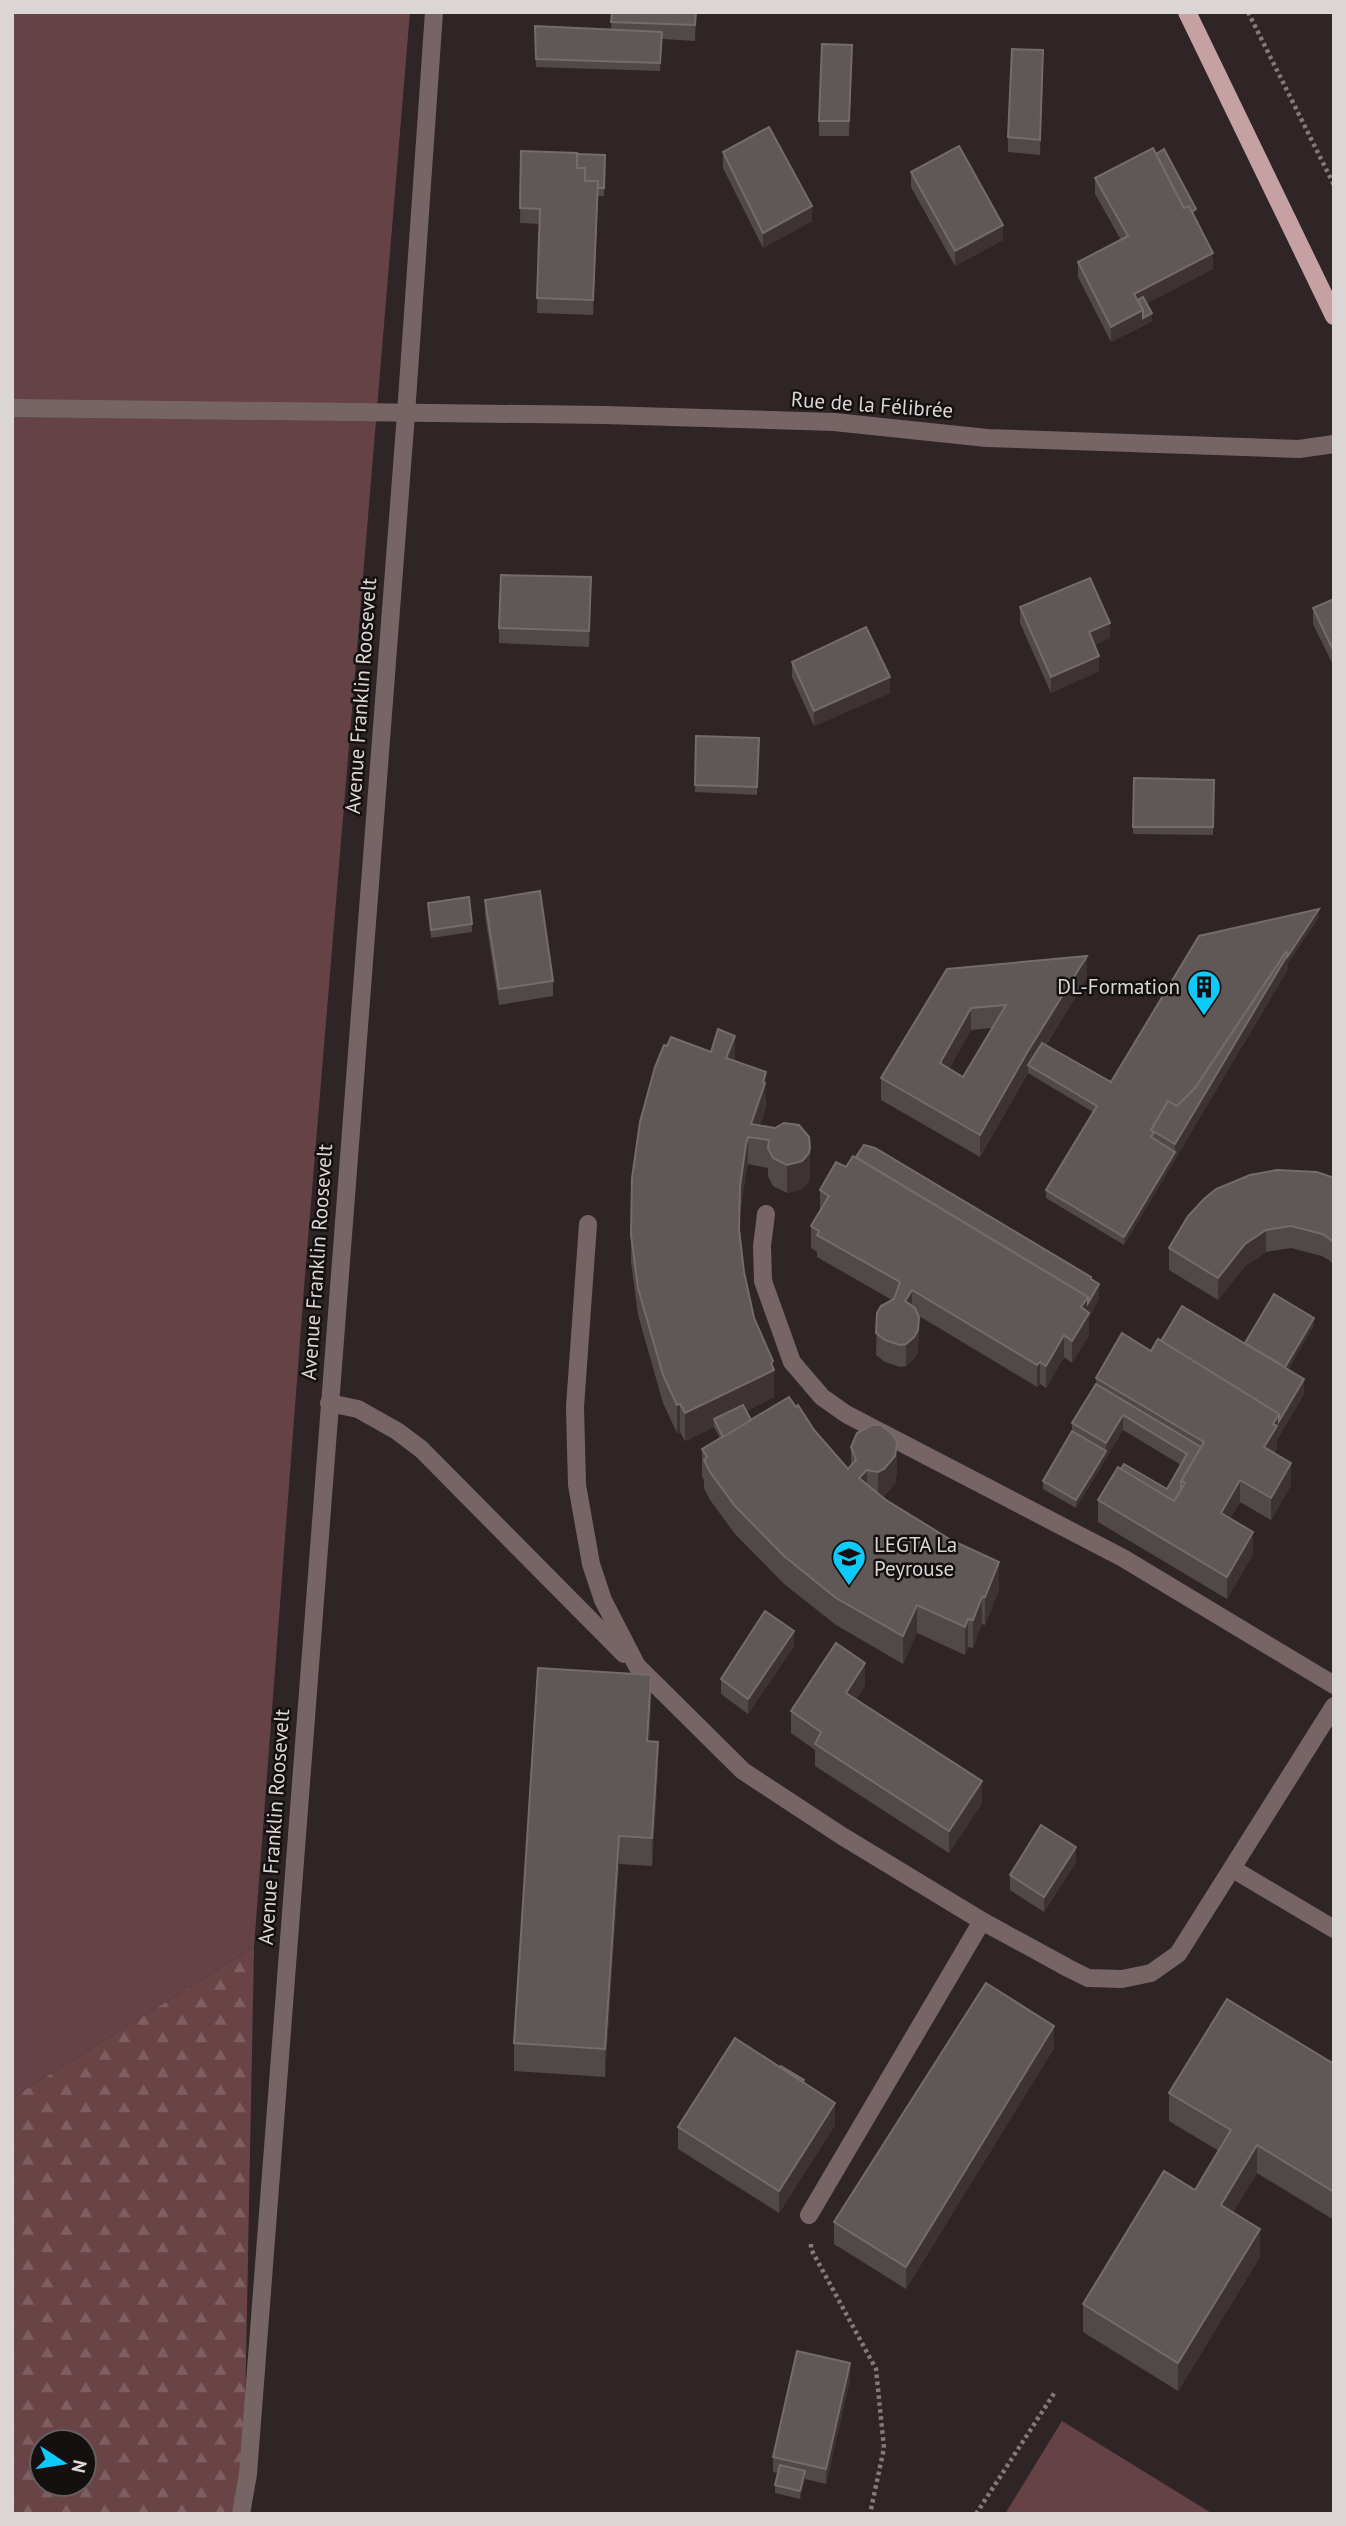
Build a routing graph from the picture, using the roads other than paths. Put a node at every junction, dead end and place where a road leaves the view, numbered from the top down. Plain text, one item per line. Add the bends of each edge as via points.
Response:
1 (434, 12) edge
2 (1188, 12) edge
3 (1334, 316) edge
4 (12, 408) edge
5 (405, 414) junction
6 (1334, 444) edge
7 (766, 1214) dead end
8 (588, 1224) dead end
9 (329, 1403) junction
10 (637, 1666) junction
11 (1334, 1685) edge
12 (1334, 1706) edge
13 (1233, 1869) junction
14 (982, 1922) junction
15 (1334, 1929) edge
16 (809, 2215) road end
17 (241, 2514) edge

1 - 5 street, Avenue Franklin Roosevelt
2 - 3 main road
4 - 5 street, Rue de la Félibrée
5 - 6 street, Rue de la Félibrée via 834,422 988,438 1299,449
5 - 9 street, Avenue Franklin Roosevelt
7 - 11 street via 763,1281 792,1362 822,1397 846,1414 1123,1558
8 - 10 street via 575,1407 577,1485 603,1600
9 - 10 street via 358,1409 421,1449
9 - 17 street, Avenue Franklin Roosevelt via 248,2474
10 - 14 street via 743,1771
12 - 13 street
13 - 14 street via 1178,1954 1151,1973 1122,1979 1088,1978
13 - 15 street
14 - 16 street

